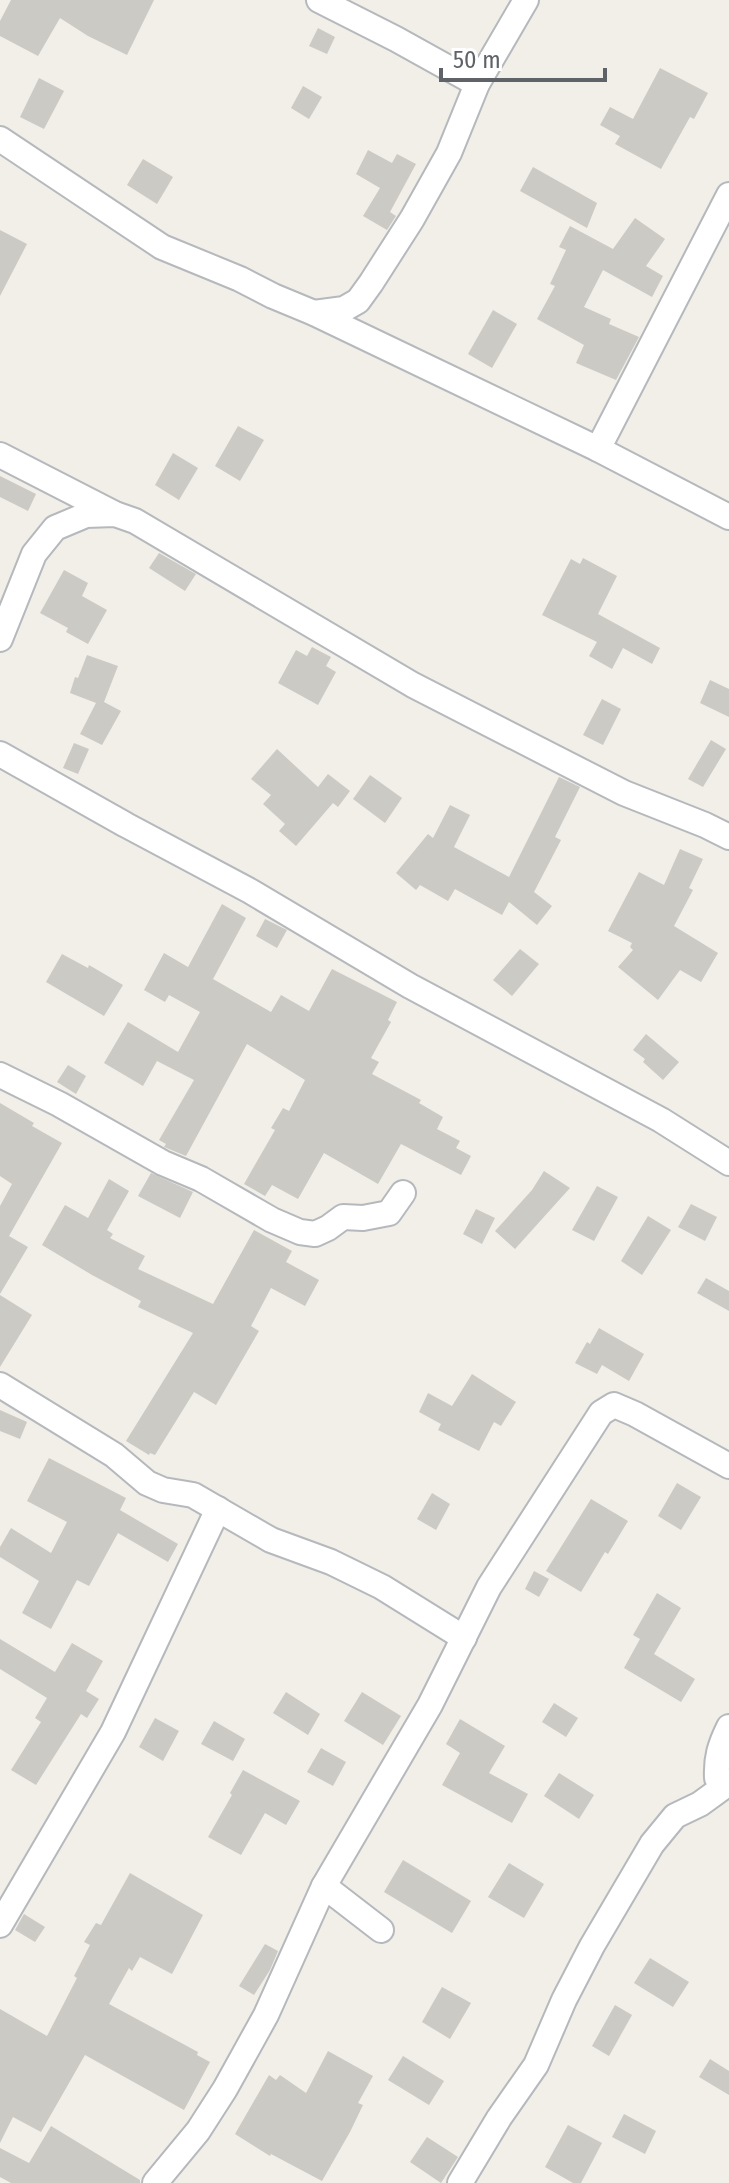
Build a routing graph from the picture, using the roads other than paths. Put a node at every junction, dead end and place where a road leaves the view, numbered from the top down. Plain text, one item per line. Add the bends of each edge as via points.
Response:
1 (319, 0) edge
2 (526, 0) edge
3 (477, 84) junction
4 (0, 139) edge
5 (729, 196) edge
6 (314, 313) junction
7 (598, 449) junction
8 (0, 455) edge
9 (115, 514) junction
10 (729, 517) edge
11 (0, 639) edge
12 (0, 754) edge
13 (729, 837) edge
14 (0, 1075) edge
15 (729, 1163) edge
16 (403, 1193) dead end
17 (0, 1385) edge
18 (729, 1466) edge
19 (218, 1509) junction
20 (464, 1638) junction
21 (729, 1727) edge
22 (324, 1886) junction
23 (0, 1925) edge
24 (381, 1930) dead end
25 (155, 2183) edge
26 (460, 2183) edge

1 - 3 street
2 - 3 street
3 - 6 street via 449,153 358,301 344,309
4 - 6 street via 162,247
5 - 7 street
6 - 7 street
7 - 10 street
8 - 9 street
9 - 11 street via 86,515 55,528 34,554
9 - 13 street via 413,685 624,793
12 - 15 street via 410,986 661,1120
14 - 16 street via 300,1232 315,1234 343,1217 389,1213
17 - 19 street via 114,1455 147,1483 193,1495
18 - 20 street via 614,1405 601,1413 489,1587
19 - 20 street via 271,1540 382,1587
19 - 23 street via 113,1732
20 - 22 street
21 - 26 street via 716,1760 717,1778 729,1783 675,1816 652,1844 592,1946 536,2065
22 - 24 street
22 - 25 street via 266,2015 225,2089

